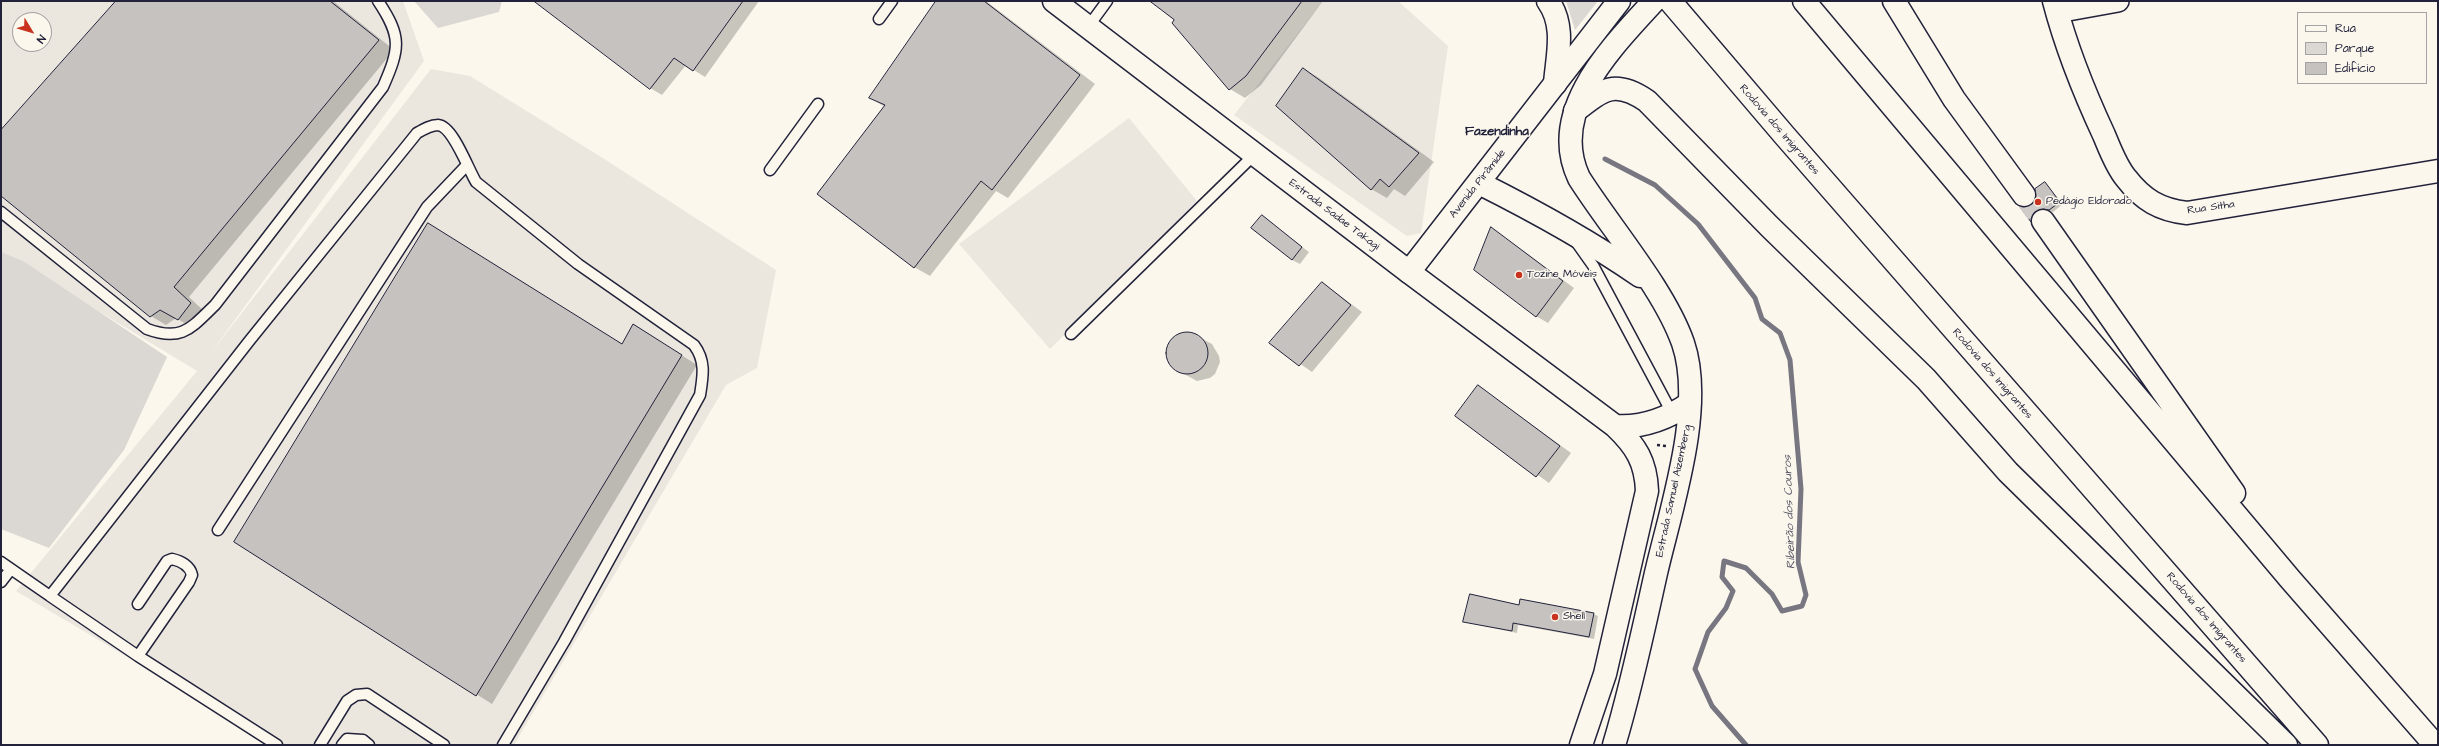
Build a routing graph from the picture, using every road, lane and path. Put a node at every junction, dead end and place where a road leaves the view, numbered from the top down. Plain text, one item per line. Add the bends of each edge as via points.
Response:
1 (378, 1) edge
2 (892, 1) edge
3 (1054, 1) edge
4 (1107, 1) edge
5 (1548, 1) edge
6 (1619, 1) edge
7 (1654, 1) edge
8 (1670, 1) edge
9 (1804, 1) edge
10 (1894, 1) edge
11 (2118, 1) edge
12 (2056, 6) edge
13 (879, 19) dead end
14 (1088, 27) junction
15 (1555, 84) junction
16 (818, 104) dead end
17 (1575, 111) junction
18 (1255, 154) junction
19 (466, 166) junction
20 (770, 170) dead end
21 (2438, 171) edge
22 (1479, 183) junction
23 (2024, 195) tunnel mouth
24 (1, 212) edge
25 (2043, 222) tunnel mouth
26 (1562, 226) junction
27 (1409, 272) junction
28 (1651, 283) junction
29 (1071, 334) dead end
30 (1682, 409) junction
31 (1615, 426) junction
32 (218, 530) dead end
33 (1, 562) edge
34 (11, 569) junction
35 (2290, 579) junction
36 (1, 582) edge
37 (50, 596) junction
38 (138, 604) dead end
39 (138, 656) junction
40 (277, 745) edge
41 (320, 745) edge
42 (342, 745) edge
43 (370, 745) edge
44 (444, 745) edge
45 (503, 745) edge
46 (1582, 745) edge
47 (1614, 745) edge
48 (2286, 745) edge
49 (2317, 745) edge
50 (2435, 745) edge

1 - 24 lane via 392,22 397,38 395,60 383,87 214,305 189,330 176,335 160,334 147,329
2 - 13 lane
3 - 14 main road, Estrada Sadae Takagi
4 - 14 lane
5 - 15 main road via 1555,13 1560,33
6 - 15 main road, Avenida Pirâmide
7 - 17 main road via 1591,78
8 - 49 main road, Rodovia dos Imigrantes
9 - 35 main road
10 - 23 main road via 1954,99
11 - 12 street
12 - 21 main road, Rua Sitha via 2083,90 2119,168 2152,203 2168,211 2187,213
14 - 18 main road, Estrada Sadae Takagi
15 - 22 main road, Avenida Pirâmide
16 - 20 lane
17 - 28 main road, Estrada Samuel Aizemberg via 1571,135 1572,165
17 - 48 main road via 1598,93 1611,88 1634,92 1647,101 1769,226 1926,379 2008,472
18 - 27 main road, Estrada Sadae Takagi
18 - 29 lane
19 - 32 lane via 427,207
19 - 37 lane via 455,139 444,128 439,125 417,132
19 - 45 lane via 476,182 578,264 694,345 701,355 704,371 700,395 564,642
22 - 26 main road
22 - 27 main road, Avenida Pirâmide
25 - 35 main road via 2218,469
26 - 28 main road
26 - 30 lane via 1594,267
27 - 31 main road, Estrada Sadae Takagi
28 - 30 main road, Estrada Samuel Aizemberg via 1679,332 1689,368
30 - 31 main road via 1636,426
30 - 47 main road, Estrada Samuel Aizemberg via 1686,440 1631,683
31 - 46 main road via 1627,437 1641,457 1647,491 1606,674
33 - 34 lane
34 - 36 lane
34 - 37 lane
35 - 50 main road
37 - 39 lane
38 - 39 lane via 168,561 181,561 191,571 189,582
39 - 40 lane
41 - 44 lane via 347,701 356,695 367,694
42 - 43 lane via 347,739 355,739

